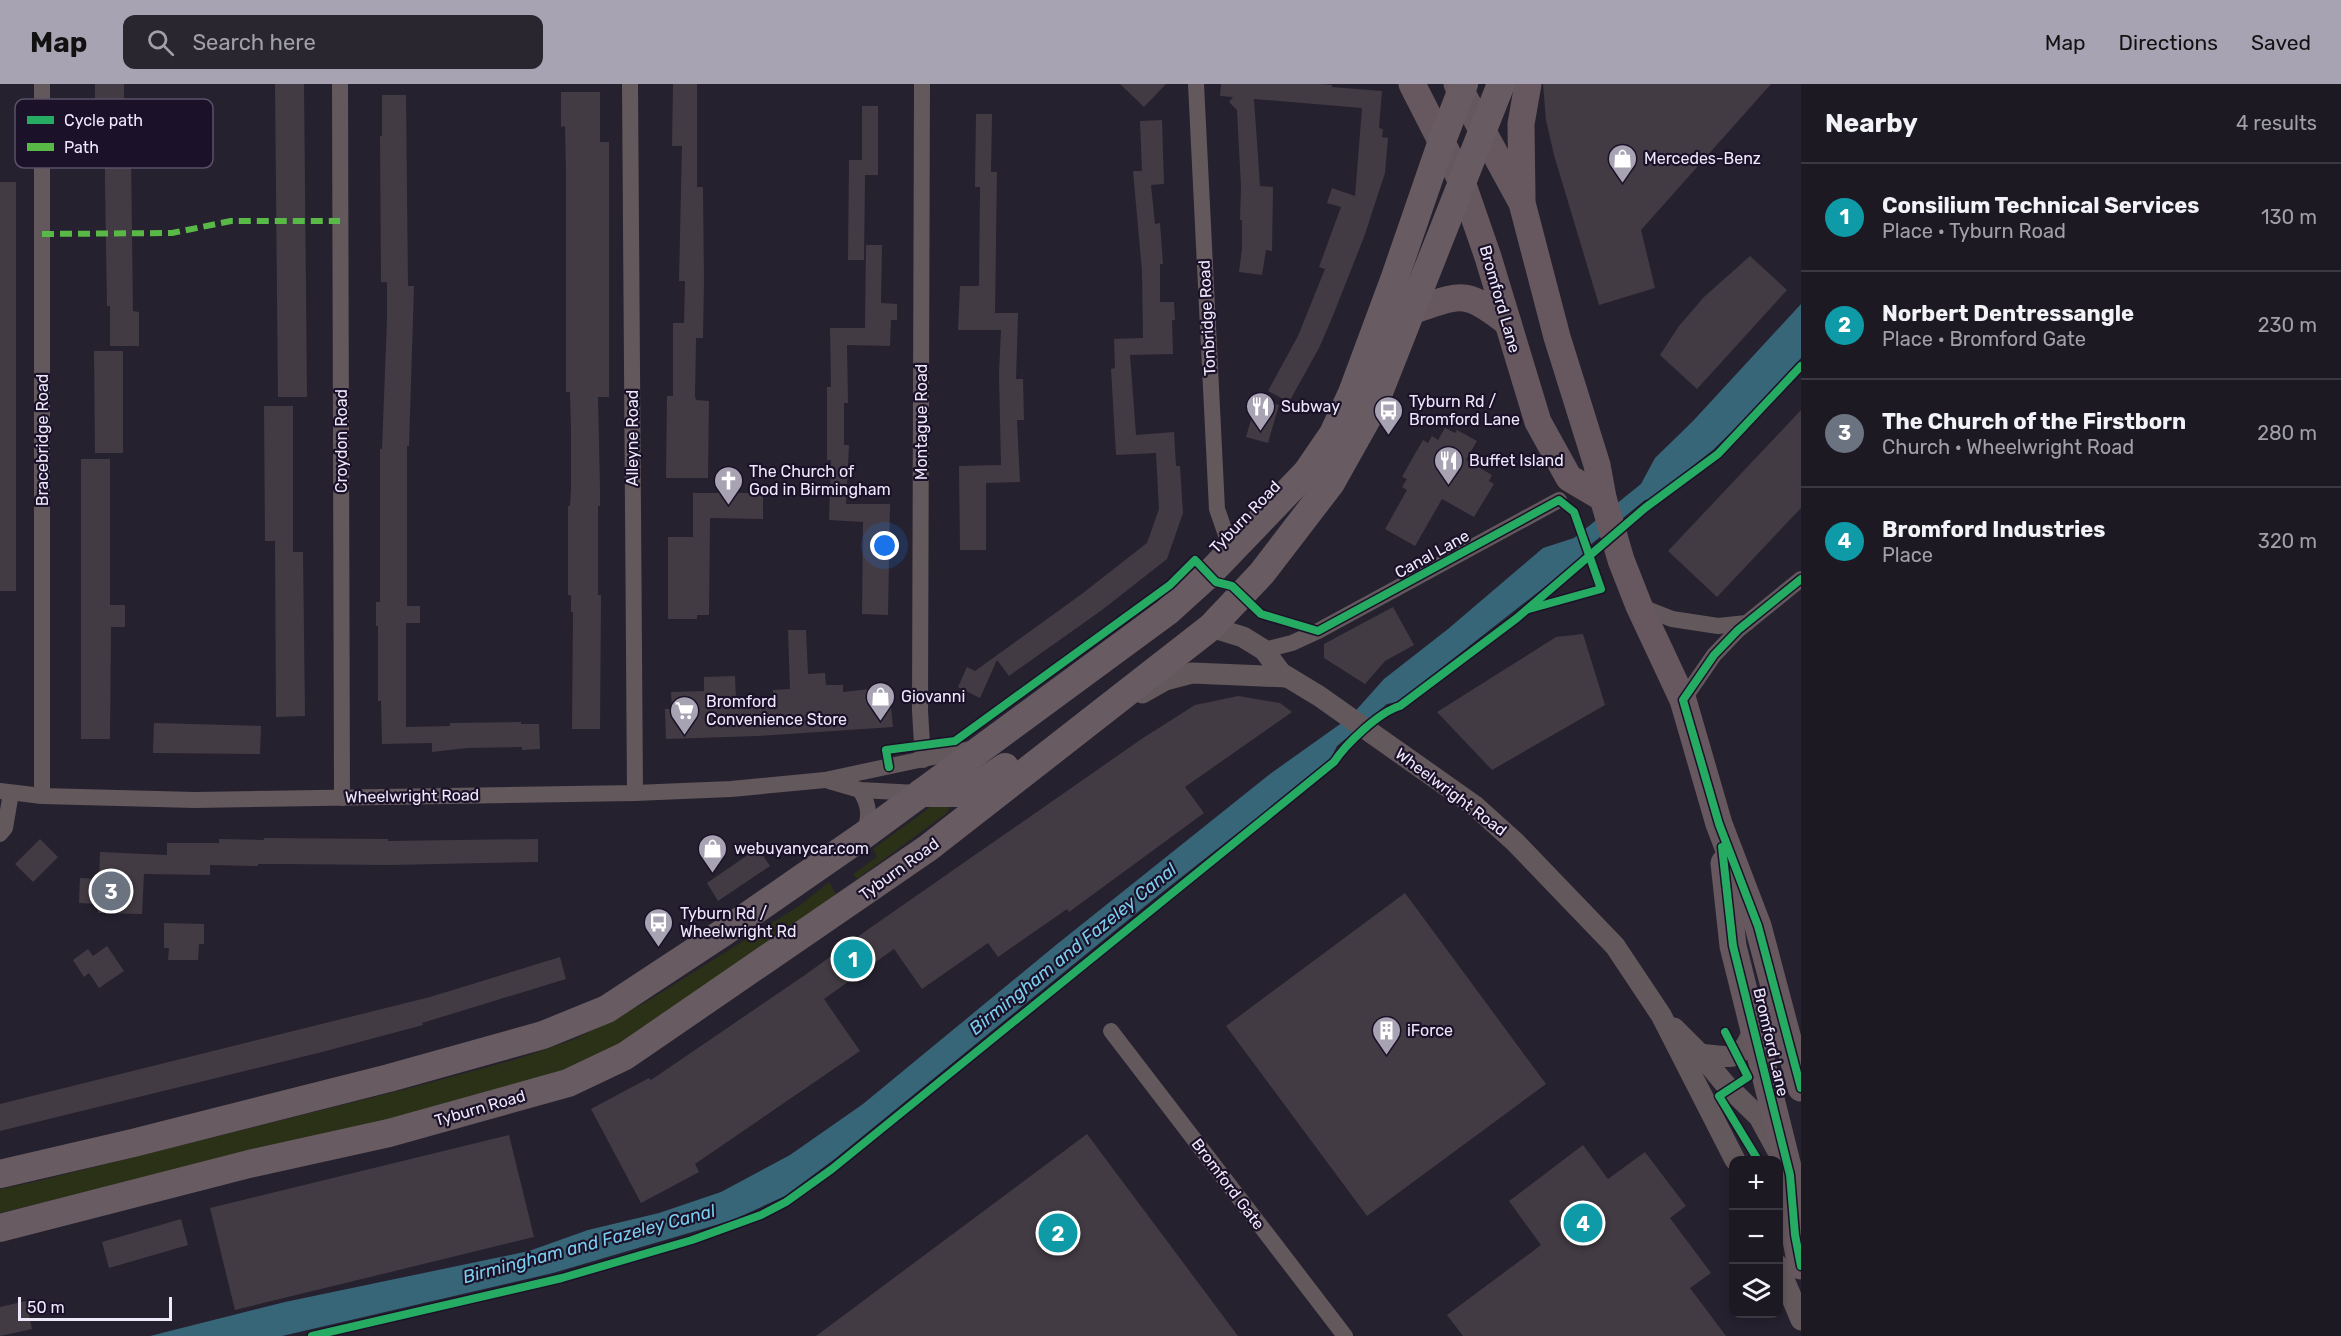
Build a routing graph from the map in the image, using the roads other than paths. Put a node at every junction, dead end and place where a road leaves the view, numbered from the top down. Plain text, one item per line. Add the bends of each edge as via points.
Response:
1 (340, 84) edge
2 (630, 84) edge
3 (922, 84) edge
4 (1196, 84) edge
5 (1412, 84) edge
6 (1501, 84) edge
7 (1528, 84) edge
8 (1461, 86) edge
9 (1483, 132) junction
10 (1442, 141) junction
11 (42, 168) edge
12 (1462, 182) junction
13 (1522, 203) junction
14 (1411, 311) junction
15 (1508, 323) junction
16 (1603, 498) junction
17 (1559, 500) dead end
18 (1240, 543) junction
19 (1801, 579) edge
20 (1639, 606) junction
21 (1747, 623) junction
22 (1211, 627) junction
23 (1264, 650) junction
24 (1287, 677) junction
25 (1683, 700) junction
26 (1096, 718) junction
27 (1016, 723) junction
28 (988, 744) junction
29 (923, 760) junction
30 (825, 780) junction
31 (860, 790) junction
32 (5, 792) edge
33 (635, 793) junction
34 (921, 793) junction
35 (42, 796) junction
36 (342, 798) junction
37 (1719, 824) junction
38 (0, 834) edge
39 (864, 835) junction
40 (1661, 1015) junction
41 (1754, 1028) junction
42 (1112, 1031) dead end
43 (1700, 1054) junction
44 (1801, 1088) edge
45 (1732, 1156) edge
46 (0, 1174) edge
47 (1796, 1184) edge
48 (0, 1228) edge
49 (1801, 1266) edge
50 (1783, 1275) edge
51 (1801, 1320) edge
52 (1345, 1336) edge

1 - 36 street, Croydon Road
2 - 33 street, Alleyne Road
3 - 29 street, Montague Road
4 - 18 street, Tonbridge Road via 1216,509 1226,535
5 - 10 main road, Bromford Lane
6 - 9 highway, Tyburn Road
7 - 13 main road via 1521,124
8 - 9 main road, Bromford Lane
8 - 10 highway, Tyburn Road
9 - 12 highway, Tyburn Road
9 - 13 main road, Bromford Lane
10 - 12 main road, Bromford Lane
10 - 18 highway, Tyburn Road via 1356,383 1333,434 1307,472
11 - 35 street, Bracebridge Road
12 - 14 highway, Tyburn Road
12 - 15 main road, Bromford Lane
13 - 16 main road, Bromford Lane
14 - 15 main road via 1457,297 1473,298
14 - 22 highway, Tyburn Road via 1372,410 1331,483 1262,573
15 - 16 main road, Bromford Lane via 1538,422 1569,478
16 - 20 main road, Bromford Lane
17 - 23 street, Canal Lane via 1318,631
18 - 27 highway, Tyburn Road via 1167,612
19 - 21 street
20 - 21 street via 1672,619 1718,626
20 - 25 main road, Bromford Lane
21 - 25 street via 1714,655
22 - 23 street, Wheelwright Road via 1243,637
22 - 26 highway, Tyburn Road
22 - 27 highway via 1180,627 1061,707
23 - 24 street, Wheelwright Road
24 - 26 street, Wheelwright Road via 1192,673 1165,680
24 - 40 street, Wheelwright Road via 1475,806 1515,842 1615,946
25 - 37 main road, Bromford Lane
26 - 34 highway via 1043,742 965,794
26 - 48 highway, Tyburn Road via 861,897 625,1056 568,1083 389,1133 249,1164
27 - 28 highway, Tyburn Road
28 - 29 street, Wheelwright Road
28 - 34 highway, Tyburn Road
29 - 30 street, Wheelwright Road
30 - 31 street, Wheelwright Road
30 - 33 street, Wheelwright Road
31 - 34 street, Wheelwright Road
31 - 39 street via 869,817
32 - 35 street, Wheelwright Road
32 - 38 street via 5,828
33 - 36 street, Wheelwright Road
34 - 39 highway, Tyburn Road
35 - 36 street, Wheelwright Road
37 - 41 main road, Bromford Lane via 1733,946
37 - 44 main road, Bromford Lane via 1758,926
39 - 46 highway, Tyburn Road via 607,1009 543,1035 389,1078
40 - 43 street
40 - 45 street
41 - 43 street via 1747,1047 1737,1055
41 - 47 main road, Bromford Lane
42 - 52 street, Bromford Gate
43 - 47 street via 1759,1117
47 - 49 main road, Bromford Lane via 1795,1235
50 - 51 street

